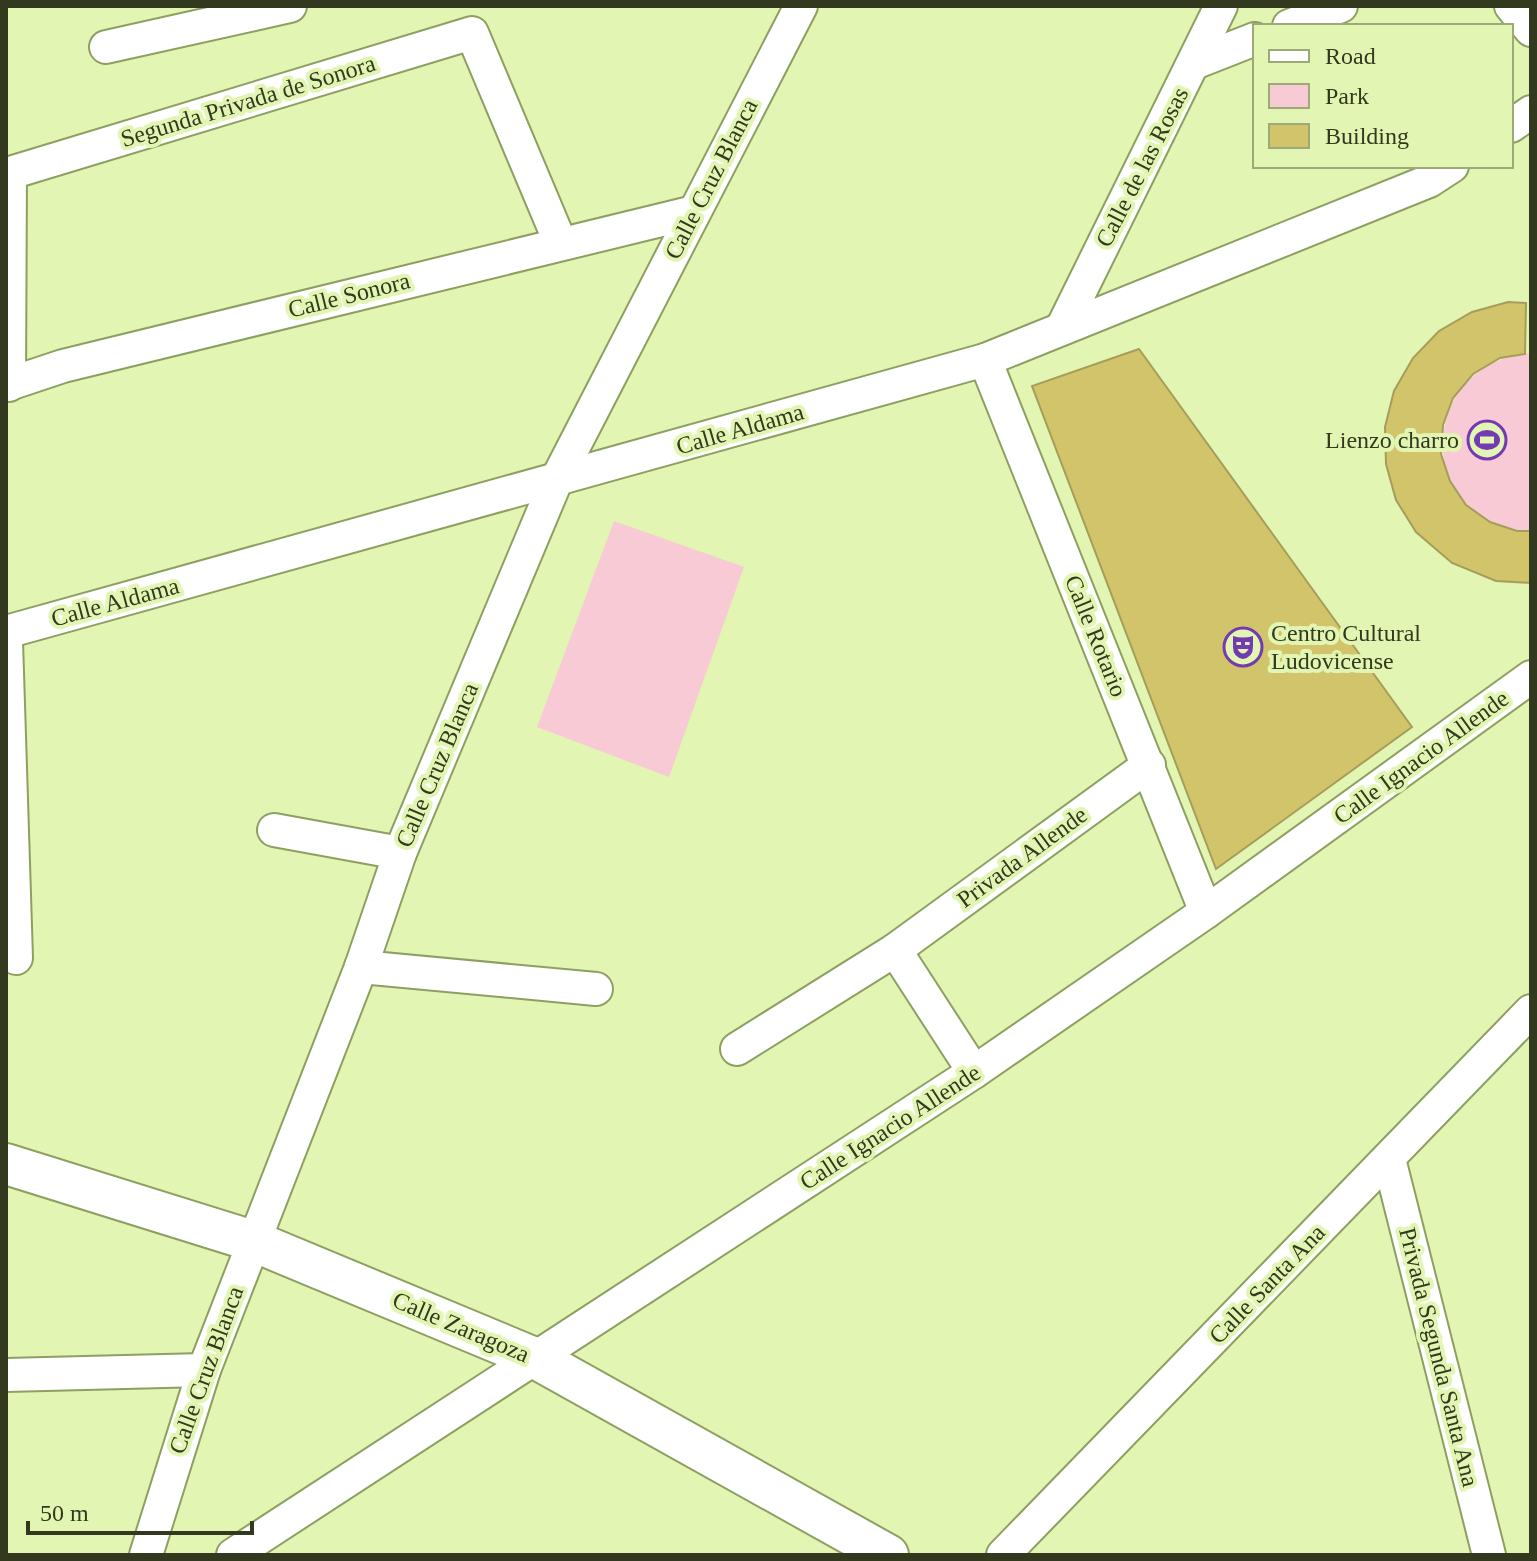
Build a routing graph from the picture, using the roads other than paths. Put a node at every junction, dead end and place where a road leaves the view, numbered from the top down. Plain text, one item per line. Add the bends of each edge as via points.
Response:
1 (290, 6) edge
2 (801, 6) edge
3 (1221, 6) edge
4 (1341, 6) edge
5 (1511, 6) edge
6 (1294, 24) edge
7 (1531, 30) edge
8 (1253, 40) edge
9 (106, 47) dead end
10 (1194, 63) junction
11 (1531, 112) edge
12 (1513, 125) edge
13 (1439, 171) edge
14 (694, 212) junction
15 (560, 242) junction
16 (1062, 328) junction
17 (985, 360) junction
18 (7, 385) edge
19 (556, 481) junction
20 (6, 632) edge
21 (6, 641) edge
22 (1531, 677) edge
23 (1149, 765) junction
24 (274, 830) dead end
25 (400, 853) junction
26 (1206, 912) junction
27 (895, 950) junction
28 (16, 958) dead end
29 (361, 967) junction
30 (596, 989) dead end
31 (1531, 1011) edge
32 (737, 1049) dead end
33 (974, 1072) junction
34 (1389, 1159) junction
35 (6, 1164) edge
36 (253, 1241) junction
37 (537, 1359) junction
38 (204, 1370) junction
39 (6, 1375) edge
40 (146, 1555) edge
41 (233, 1555) edge
42 (888, 1555) edge
43 (1003, 1555) edge
44 (1489, 1555) edge

1 - 9 street
2 - 14 street, Calle Cruz Blanca
3 - 10 street, Calle de las Rosas
4 - 6 street
5 - 7 street
8 - 10 street
10 - 16 street, Calle de las Rosas
11 - 12 street
13 - 16 street, Calle Aldama
14 - 15 street, Calle Sonora
14 - 19 street, Calle Cruz Blanca
15 - 18 street, Calle Sonora via 63,366
15 - 18 street, Segunda Privada de Sonora via 472,33 10,173
16 - 17 street, Calle Aldama
17 - 19 street, Calle Aldama
17 - 23 street, Calle Rotario
19 - 20 street, Calle Aldama
19 - 25 street, Calle Cruz Blanca
21 - 28 street
22 - 26 street, Calle Ignacio Allende
23 - 26 street, Calle Rotario
23 - 27 street, Privada Allende
24 - 25 street
25 - 29 street, Calle Cruz Blanca
26 - 33 street, Calle Ignacio Allende
27 - 32 street, Privada Allende
27 - 33 street
29 - 30 street
29 - 36 street, Calle Cruz Blanca
31 - 34 street, Calle Santa Ana
33 - 37 street, Calle Ignacio Allende
34 - 43 street, Calle Santa Ana
34 - 44 street, Privada Segunda Santa Ana
35 - 36 street, Calle Zaragoza
36 - 37 street, Calle Zaragoza
36 - 38 street, Calle Cruz Blanca
37 - 41 street, Calle Ignacio Allende
37 - 42 street, Calle Zaragoza
38 - 39 street
38 - 40 street, Calle Cruz Blanca

